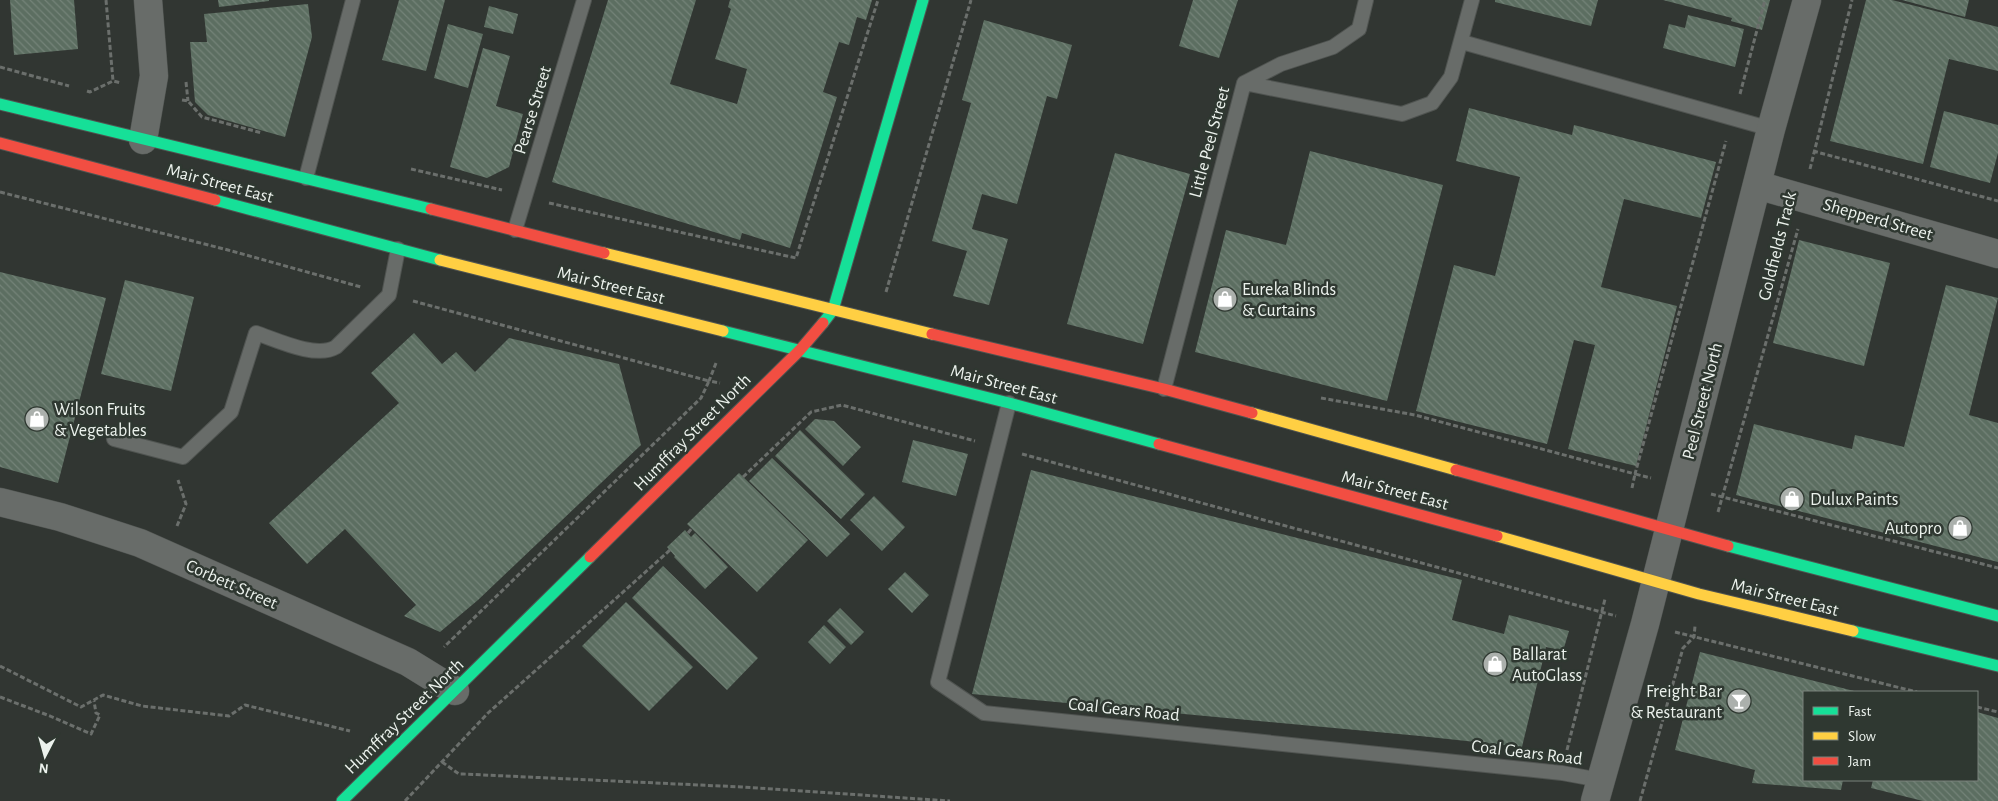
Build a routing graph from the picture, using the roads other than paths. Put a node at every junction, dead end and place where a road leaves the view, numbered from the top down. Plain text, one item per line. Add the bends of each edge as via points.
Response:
1 (148, 0) edge
2 (353, 0) edge
3 (584, 0) edge
4 (923, 0) edge
5 (1366, 0) edge
6 (1472, 0) edge
7 (1807, 0) edge
8 (1462, 42) junction
9 (1244, 83) junction
10 (0, 104) edge
11 (1771, 129) junction
12 (143, 140) junction
13 (0, 143) edge
14 (306, 178) junction
15 (1757, 185) junction
16 (515, 230) junction
17 (398, 249) junction
18 (1998, 254) edge
19 (833, 310) junction
20 (800, 350) junction
21 (1164, 389) junction
22 (1009, 403) junction
23 (114, 439) dead end
24 (0, 502) edge
25 (1670, 529) junction
26 (1656, 581) junction
27 (1998, 616) edge
28 (1998, 666) edge
29 (455, 691) junction
30 (1598, 790) edge
31 (342, 801) edge

1 - 12 street via 154,76
2 - 14 lane
3 - 16 lane, Pearse Street
4 - 19 main road, Humffray Street North
5 - 9 lane via 1359,29 1333,47 1281,64
6 - 8 lane, Little Peel Street
7 - 11 street, Peel Street North
8 - 9 lane, Little Peel Street via 1451,77 1432,103 1402,114
8 - 11 lane
9 - 21 lane, Little Peel Street
10 - 12 main road, Mair Street East
11 - 15 street, Peel Street North
12 - 14 main road, Mair Street East
13 - 17 main road, Mair Street East
14 - 16 main road, Mair Street East
15 - 18 street, Shepperd Street
15 - 25 street, Peel Street North
16 - 19 main road, Mair Street East
17 - 20 main road, Mair Street East
17 - 23 lane via 389,295 341,345 315,352 256,333 231,412 183,457
19 - 20 main road, Humffray Street North
19 - 21 main road, Mair Street East
20 - 22 main road, Mair Street East
20 - 29 main road, Humffray Street North
21 - 25 main road, Mair Street East
22 - 26 main road, Mair Street East
22 - 30 lane, Coal Gears Road via 938,682 984,713 1562,773
24 - 29 street, Corbett Street via 140,543 408,662
25 - 26 street, Peel Street North
25 - 27 main road, Mair Street East
26 - 28 main road, Mair Street East
26 - 30 street, Peel Street North
29 - 31 main road, Humffray Street North

